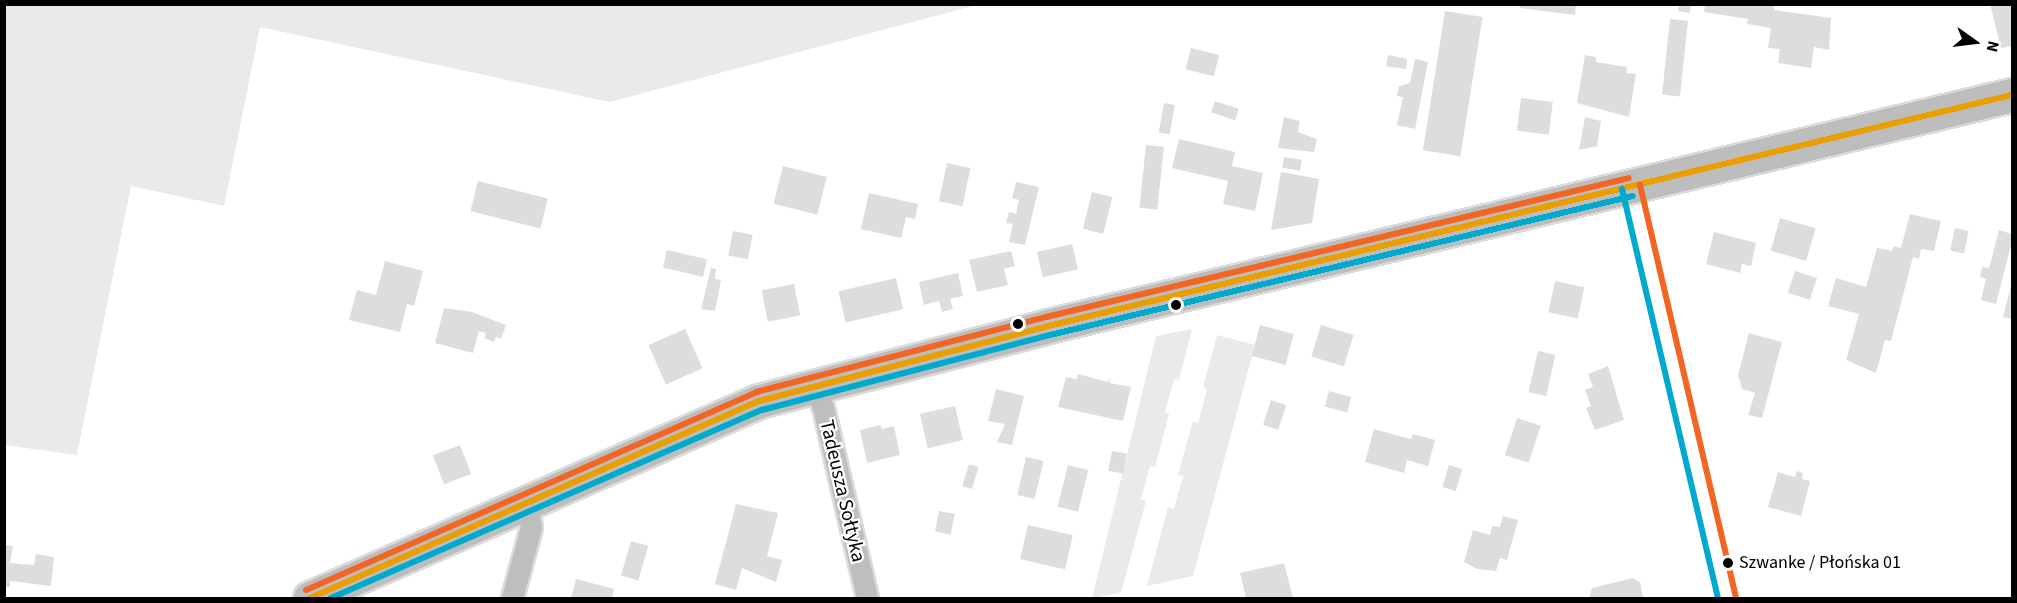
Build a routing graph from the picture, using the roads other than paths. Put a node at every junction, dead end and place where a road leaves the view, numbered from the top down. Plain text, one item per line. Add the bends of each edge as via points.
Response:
1 (2013, 95) edge
2 (814, 384) junction
3 (526, 501) junction
4 (310, 598) edge
5 (512, 598) edge
6 (867, 598) edge

1 - 2 main road
2 - 3 main road via 700,424
2 - 6 street, Tadeusza Sołtyka via 823,407
3 - 4 main road
3 - 5 street via 531,527

